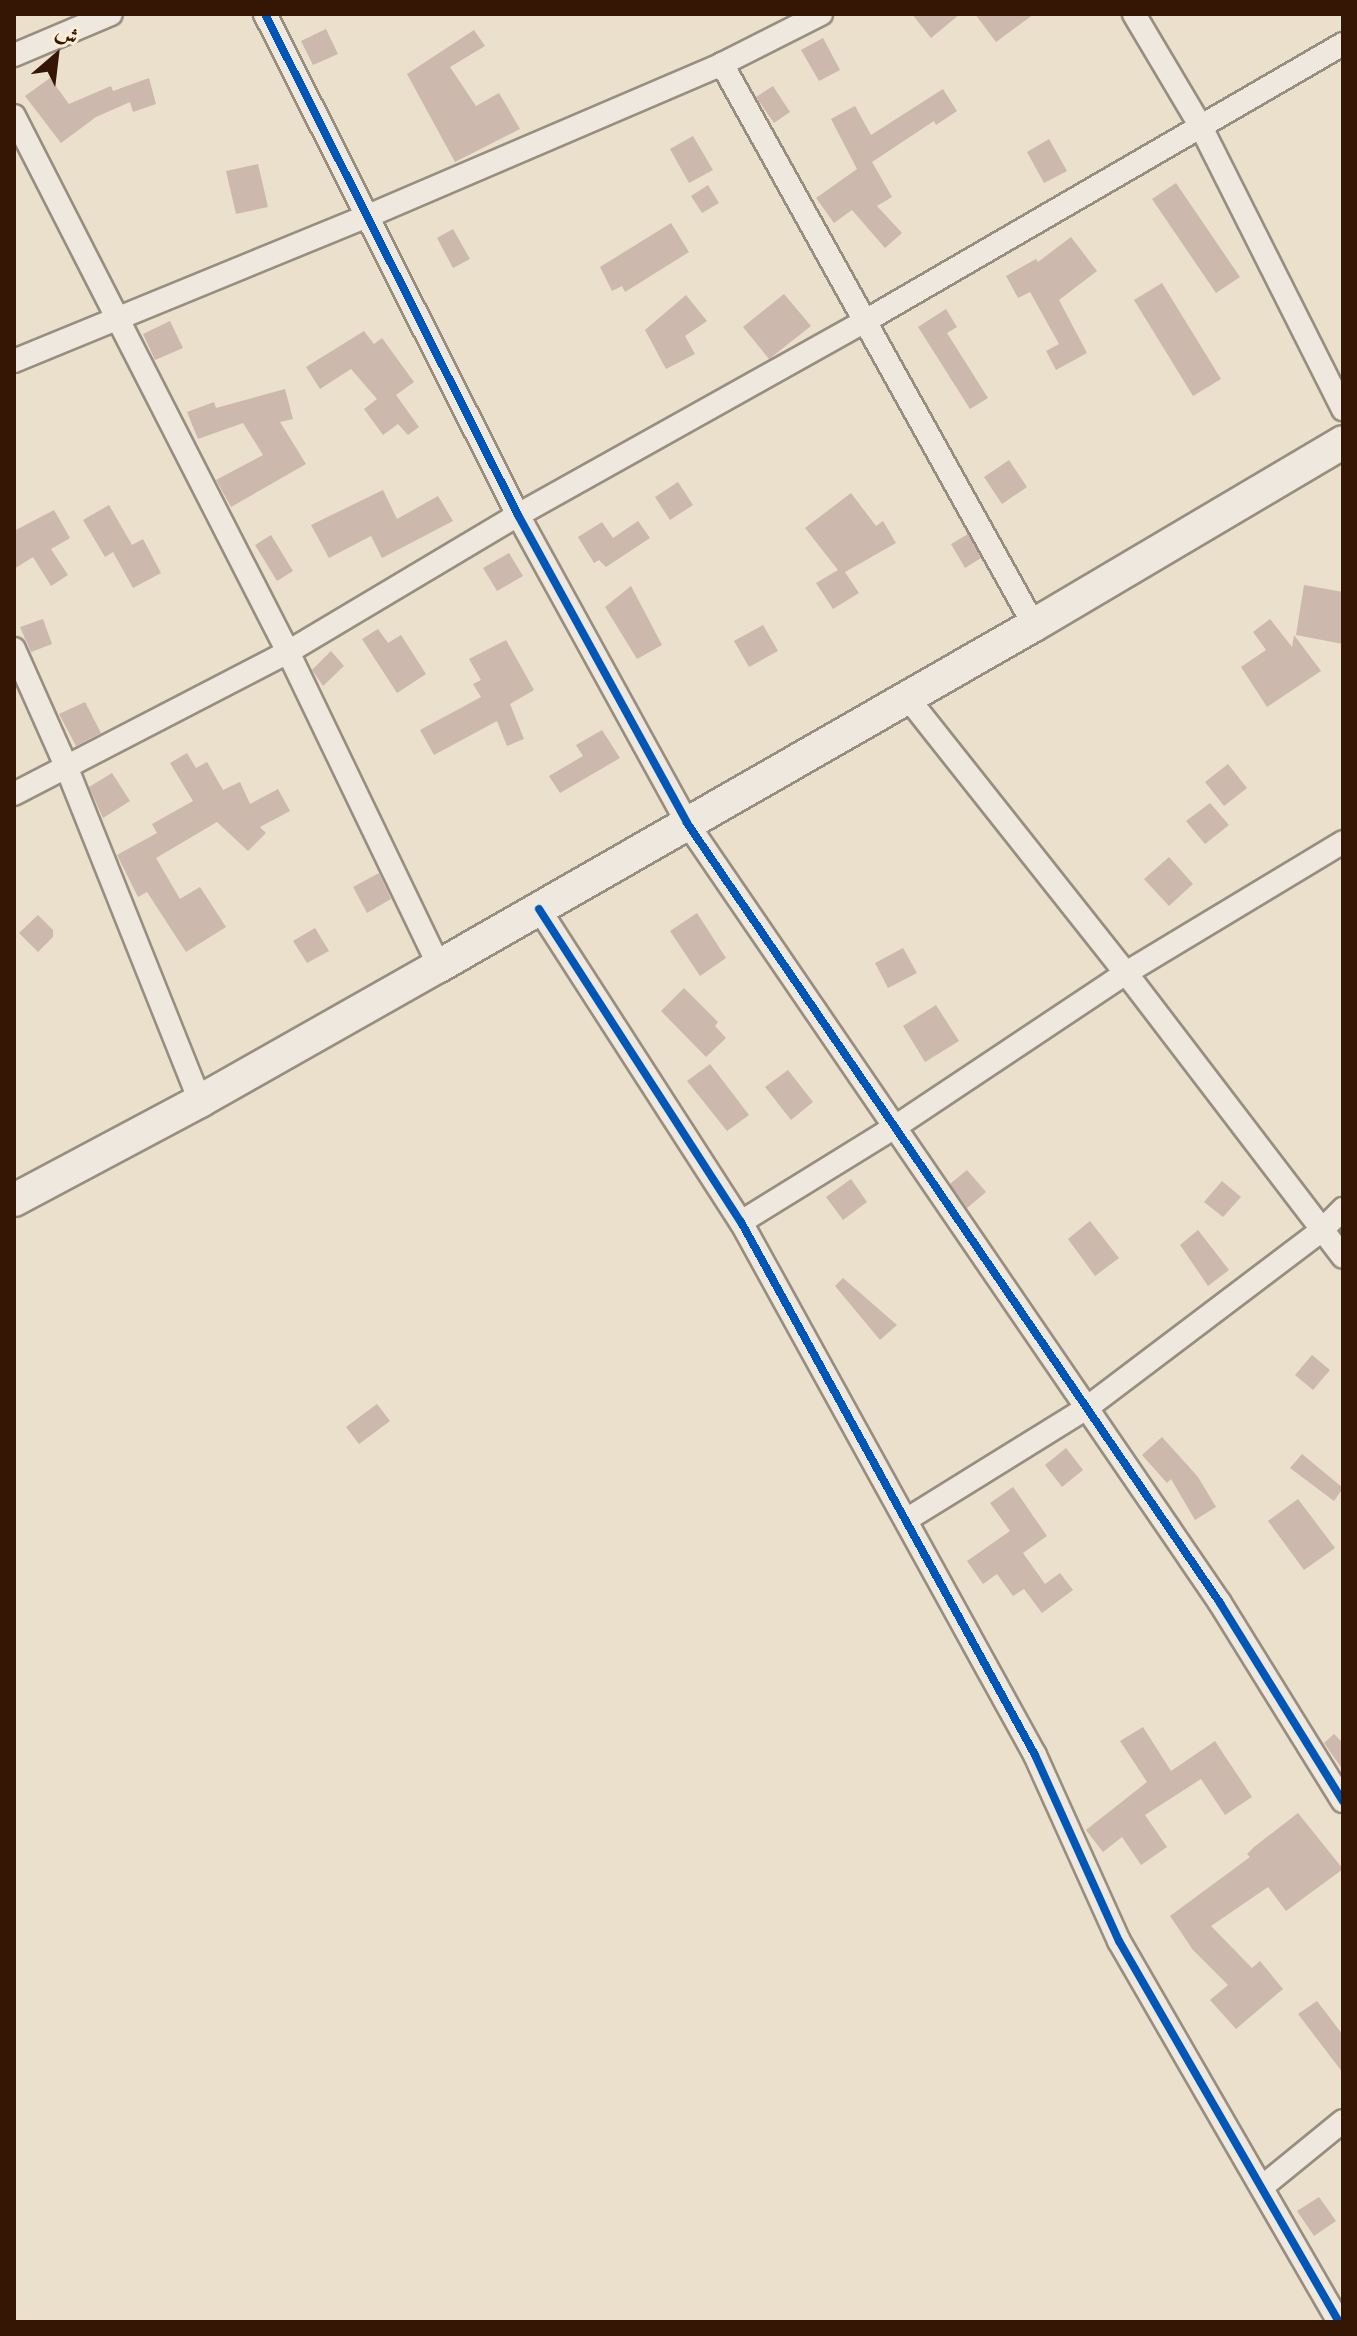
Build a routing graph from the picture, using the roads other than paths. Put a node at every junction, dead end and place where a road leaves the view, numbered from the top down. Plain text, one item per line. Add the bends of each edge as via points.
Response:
1 (111, 14) edge
2 (265, 14) edge
3 (1134, 14) edge
4 (818, 15) edge
5 (1343, 44) edge
6 (14, 55) edge
7 (722, 64) junction
8 (14, 116) edge
9 (1201, 127) junction
10 (368, 216) junction
11 (120, 318) junction
12 (867, 320) junction
13 (14, 361) edge
14 (1343, 409) edge
15 (1343, 442) edge
16 (518, 515) junction
17 (1034, 625) junction
18 (14, 649) edge
19 (288, 652) junction
20 (907, 697) junction
21 (66, 766) junction
22 (14, 794) edge
23 (687, 823) junction
24 (1343, 842) edge
25 (539, 909) junction
26 (439, 966) junction
27 (1126, 973) junction
28 (200, 1101) junction
29 (895, 1127) junction
30 (14, 1200) edge
31 (1343, 1209) edge
32 (741, 1222) junction
33 (1322, 1230) junction
34 (1343, 1257) edge
35 (1088, 1407) junction
36 (906, 1520) junction
37 (1343, 1801) edge
38 (1343, 2121) edge
39 (1262, 2187) junction
40 (1339, 2322) edge

1 - 6 street
2 - 10 street
3 - 9 street
4 - 7 street
5 - 9 street
7 - 10 street
7 - 12 street
8 - 11 street
9 - 12 street
9 - 14 street
10 - 11 street
10 - 16 street
11 - 13 street
11 - 19 street
12 - 16 street
12 - 17 street
15 - 17 main road
16 - 19 street
16 - 23 street
17 - 20 main road
18 - 21 street
19 - 21 street
19 - 26 street
20 - 23 main road
20 - 27 street
21 - 22 street
21 - 28 street
23 - 25 main road
23 - 29 street
24 - 27 street
25 - 26 main road
25 - 32 street
26 - 28 main road
27 - 29 street
27 - 33 street
28 - 30 main road
29 - 32 street
29 - 35 street
31 - 33 street
32 - 36 street
33 - 34 street
33 - 35 street
35 - 36 street
35 - 37 street via 1220,1603
36 - 39 street via 1035,1755 1119,1941
38 - 39 street
39 - 40 street

